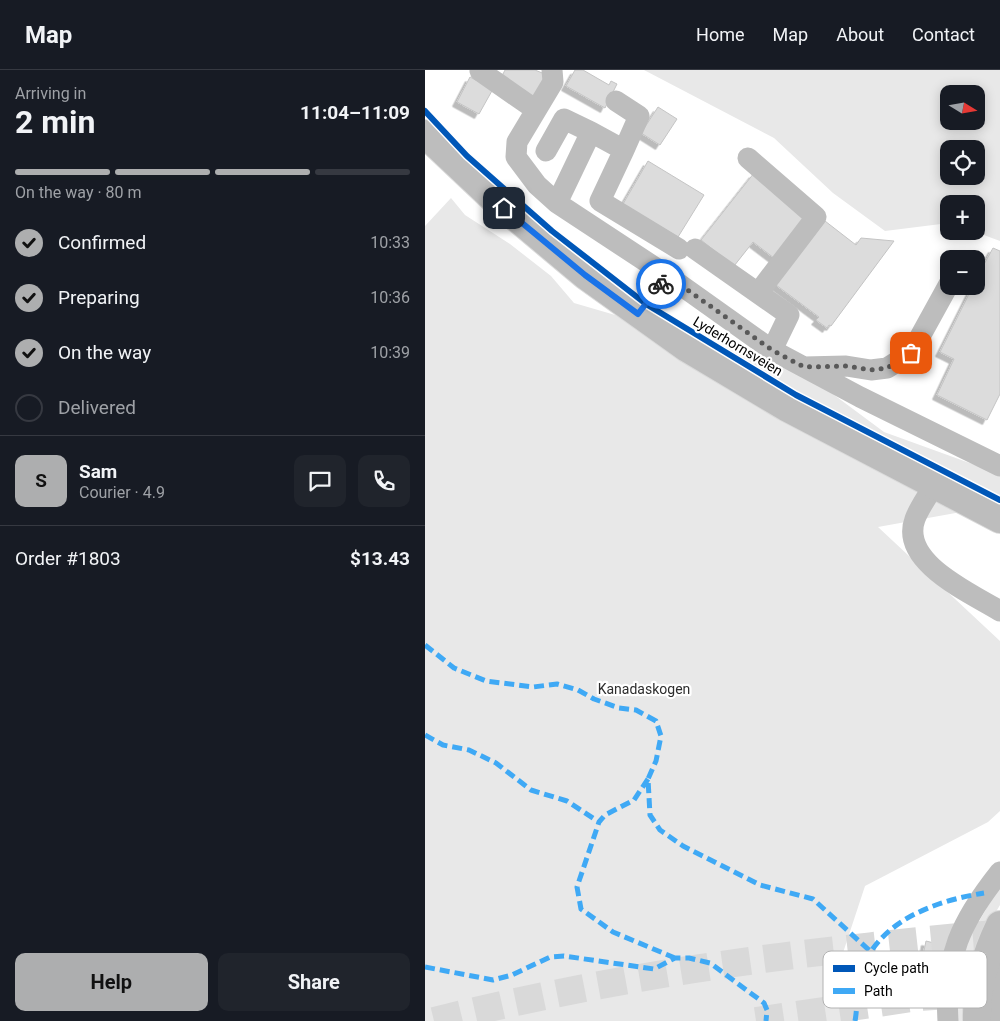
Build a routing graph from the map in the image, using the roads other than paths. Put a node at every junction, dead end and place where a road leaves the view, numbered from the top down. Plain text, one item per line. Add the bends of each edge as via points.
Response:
1 (552, 70) edge
2 (480, 71) edge
3 (616, 101) dead end
4 (536, 110) junction
5 (591, 132) junction
6 (425, 134) edge
7 (624, 150) junction
8 (546, 151) dead end
9 (748, 158) dead end
10 (557, 203) junction
11 (668, 276) junction
12 (758, 293) junction
13 (943, 295) edge
14 (638, 314) junction
15 (772, 350) junction
16 (804, 367) junction
17 (1000, 466) edge
18 (934, 485) junction
19 (1000, 519) edge
20 (1000, 611) edge
21 (1000, 872) edge
22 (1000, 925) edge
23 (955, 951) edge
24 (987, 956) edge
25 (1000, 965) edge
26 (948, 1008) edge
27 (977, 1008) edge
28 (948, 1021) edge
29 (977, 1021) edge
30 (994, 1021) edge

1 - 4 lane via 553,82
2 - 4 lane
3 - 7 lane via 639,116
4 - 10 lane via 517,142 516,157 537,185
5 - 7 lane
5 - 8 lane via 564,119
5 - 10 lane
6 - 14 main road, Lyderhornsveien via 506,210
7 - 12 lane via 600,201
9 - 12 lane via 816,217
10 - 11 lane
11 - 14 lane
11 - 15 lane
12 - 15 lane via 789,315
13 - 16 lane via 911,353 887,368
14 - 18 main road, Lyderhornsveien via 755,389
15 - 16 lane
16 - 17 lane
18 - 19 main road, Lyderhornsveien
18 - 20 lane via 915,518 913,536 917,551 933,569
21 - 23 lane via 973,910
22 - 24 main road
25 - 30 main road
26 - 28 lane
27 - 29 main road

